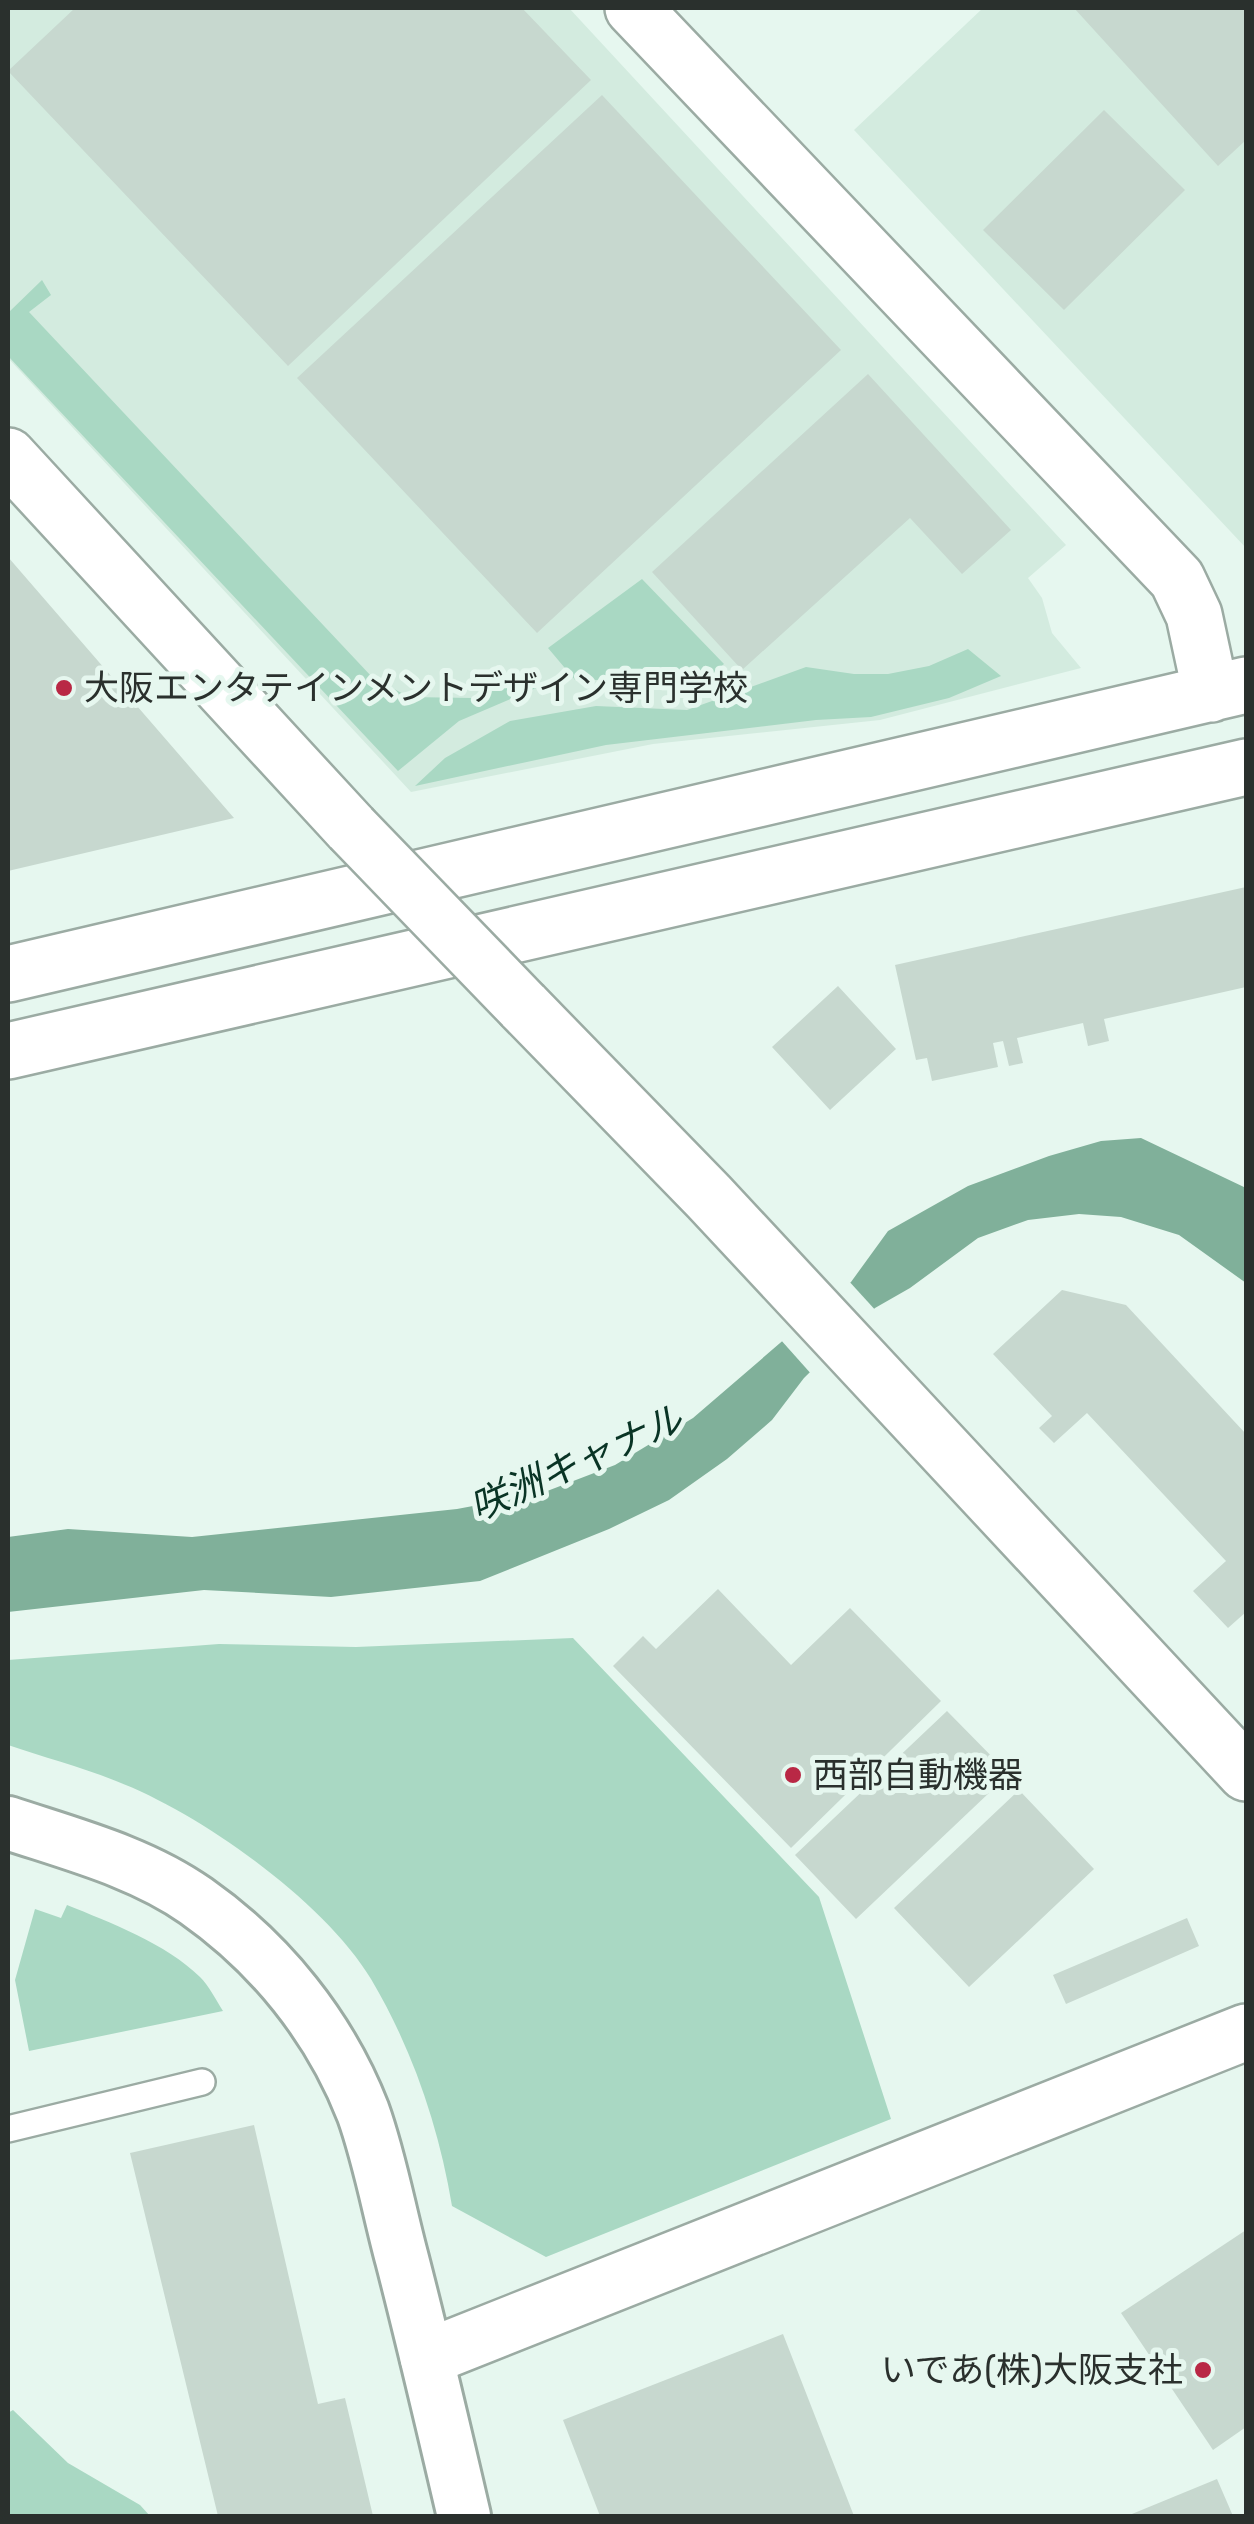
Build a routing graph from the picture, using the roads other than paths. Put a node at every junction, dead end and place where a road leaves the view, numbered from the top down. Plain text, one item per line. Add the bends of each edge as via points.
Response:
1 (633, 8) edge
2 (8, 456) edge
3 (1229, 689) edge
4 (1246, 766) edge
5 (8, 974) edge
6 (8, 1051) edge
7 (1246, 1773) edge
8 (9, 1828) edge
9 (1246, 2032) edge
10 (202, 2082) dead end
11 (8, 2128) edge
12 (428, 2357) junction
13 (464, 2516) edge

1 - 3 street via 1177,579
2 - 7 street, bridge
3 - 5 street
4 - 6 street
8 - 12 street via 133,1866 194,1900 248,1942 296,1994 334,2051 363,2114
9 - 12 street
10 - 11 lane
12 - 13 street

